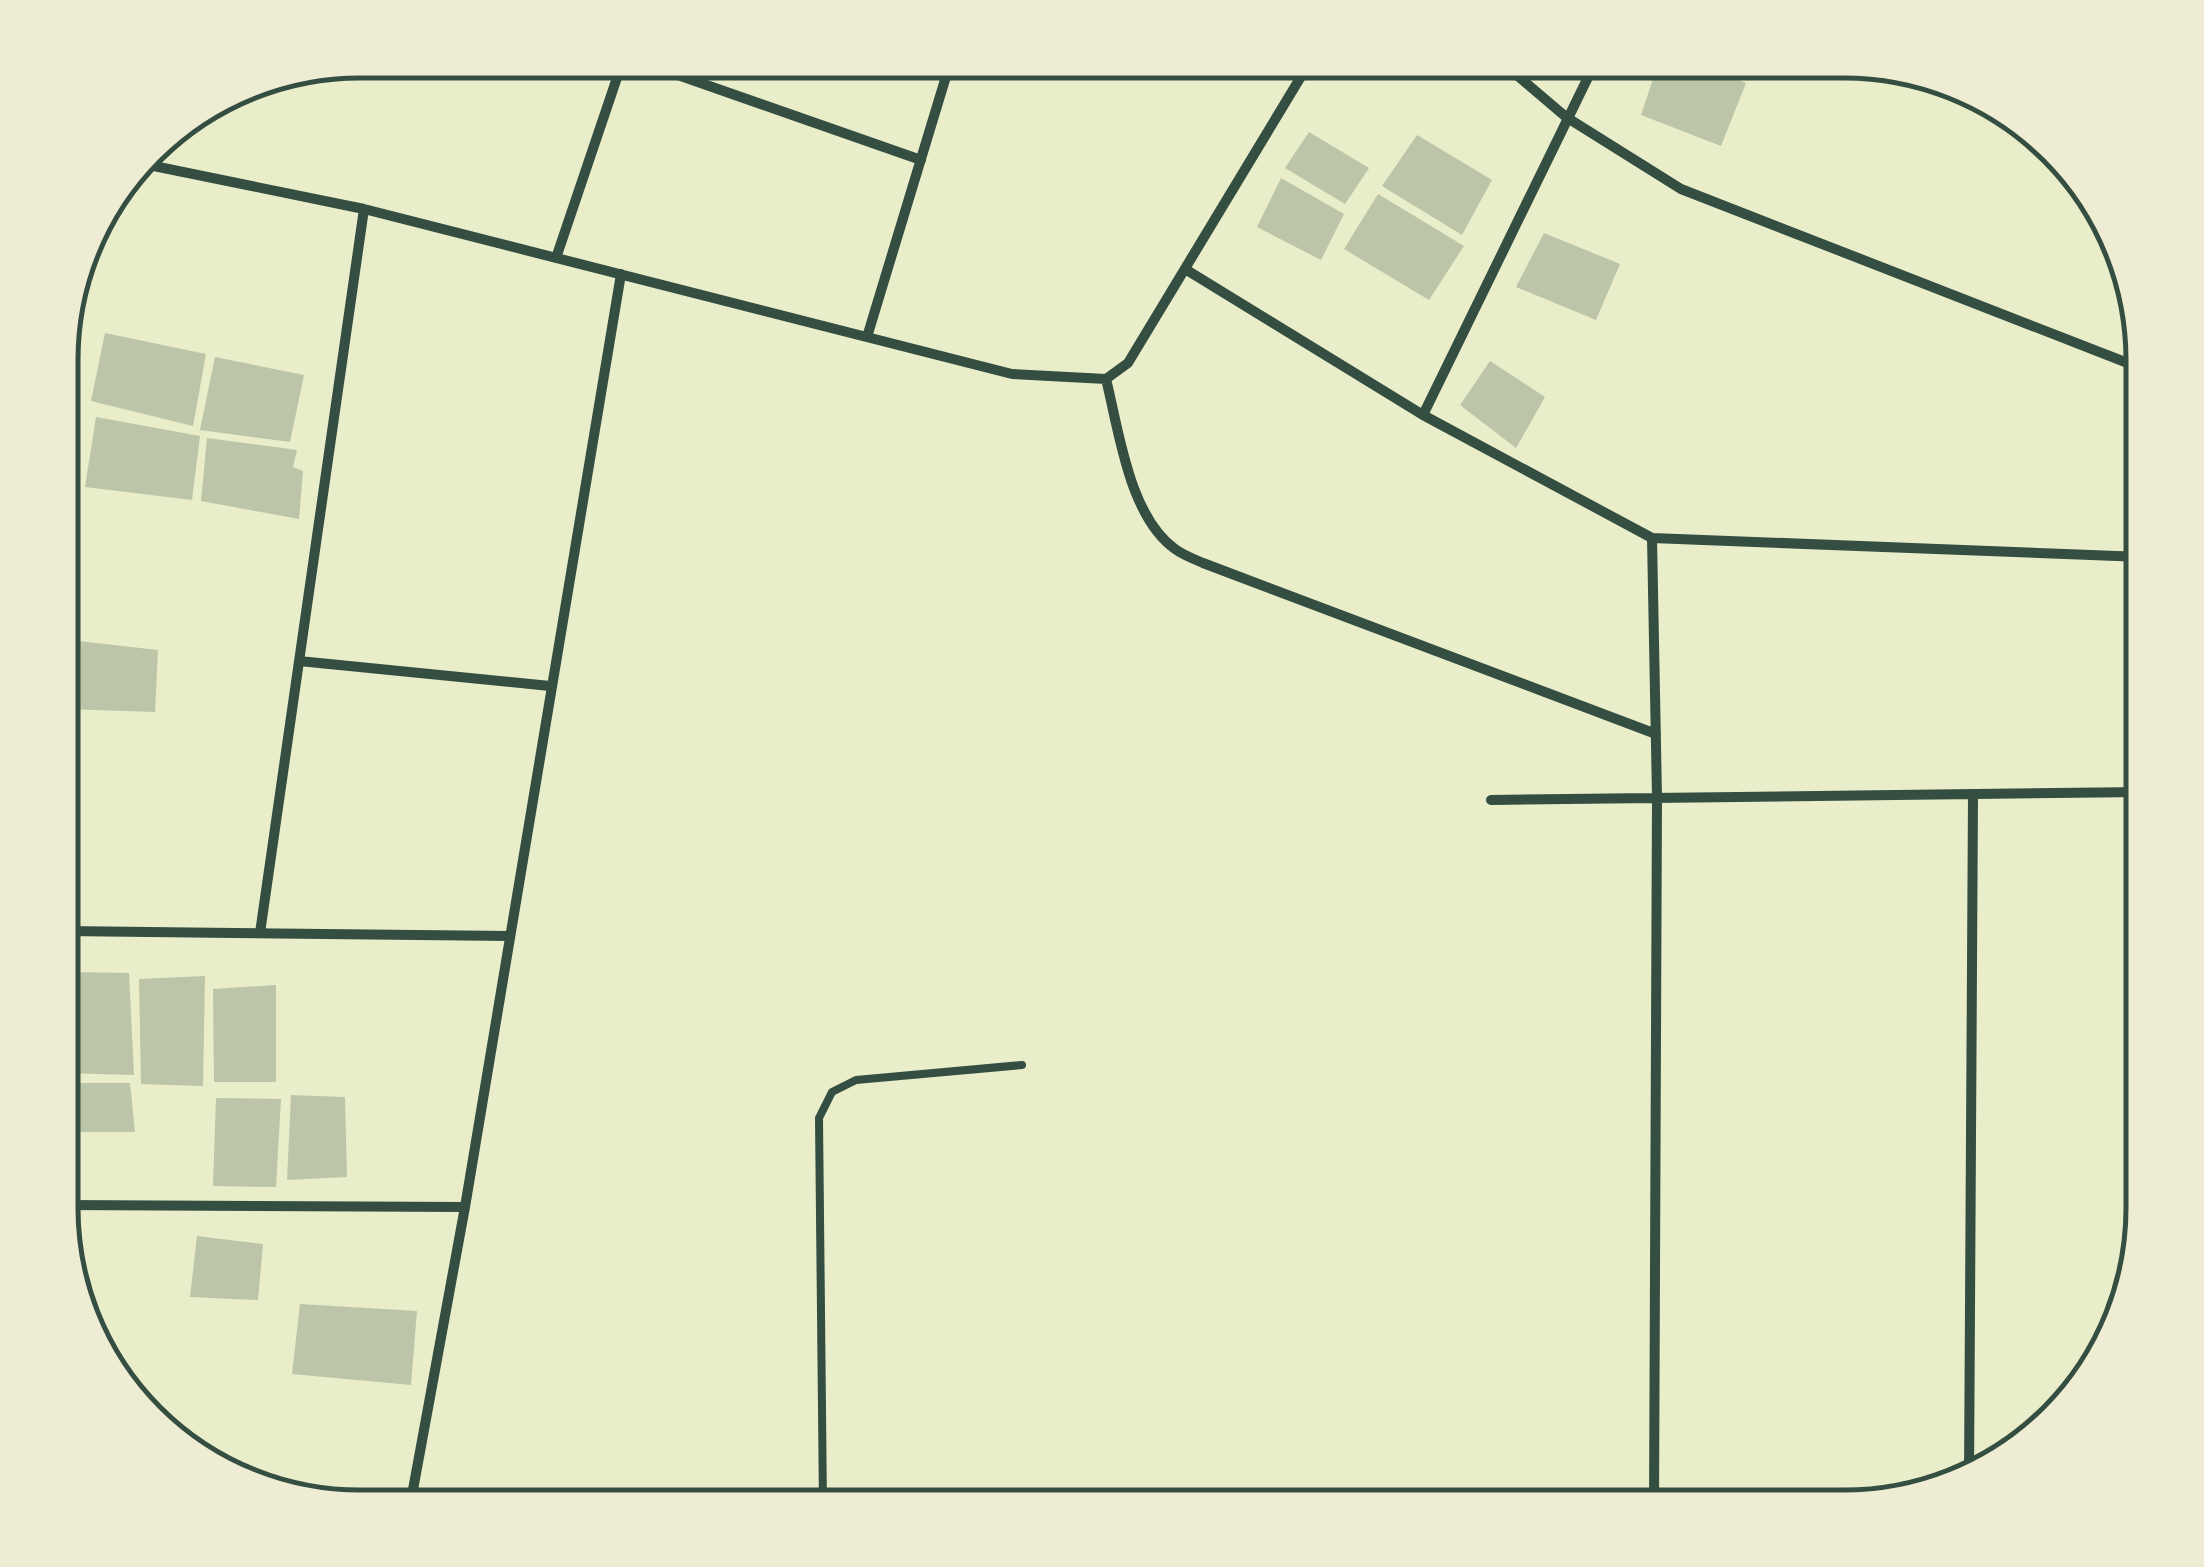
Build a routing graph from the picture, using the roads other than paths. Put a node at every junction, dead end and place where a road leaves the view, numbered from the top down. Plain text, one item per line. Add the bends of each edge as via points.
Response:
1 (617, 78) edge
2 (686, 78) edge
3 (946, 78) edge
4 (1300, 78) edge
5 (1521, 78) edge
6 (1586, 78) edge
7 (1566, 116) junction
8 (921, 160) junction
9 (156, 166) edge
10 (364, 209) junction
11 (556, 258) junction
12 (1186, 269) junction
13 (620, 274) junction
14 (867, 337) junction
15 (2126, 363) edge
16 (1106, 378) junction
17 (1423, 415) junction
18 (1652, 538) junction
19 (2126, 556) edge
20 (299, 660) junction
21 (550, 686) junction
22 (1656, 734) junction
23 (2126, 792) edge
24 (1973, 794) junction
25 (1657, 797) junction
26 (1492, 800) dead end
27 (78, 931) edge
28 (260, 933) junction
29 (510, 936) junction
30 (1022, 1065) dead end
31 (78, 1204) edge
32 (465, 1207) junction
33 (1968, 1460) edge
34 (413, 1489) edge
35 (824, 1489) edge
36 (1654, 1490) edge

1 - 11 street
2 - 8 street
3 - 8 street
4 - 12 street
5 - 7 street
6 - 7 street
7 - 15 street via 1682,189
7 - 17 street
8 - 14 street
9 - 10 street
10 - 11 street
10 - 20 street
11 - 13 street
12 - 16 street via 1128,363
12 - 17 street
13 - 14 street
13 - 21 street
14 - 16 street via 1012,374
16 - 22 street via 1136,496 1174,548
17 - 18 street
18 - 19 street
18 - 22 street
20 - 21 street
20 - 28 street
21 - 29 street
22 - 25 street
23 - 24 street
24 - 25 street
24 - 33 street
25 - 26 street
25 - 36 street
27 - 28 street
28 - 29 street
29 - 32 street
30 - 35 lane via 856,1080 832,1092 820,1118
31 - 32 street
32 - 34 street

